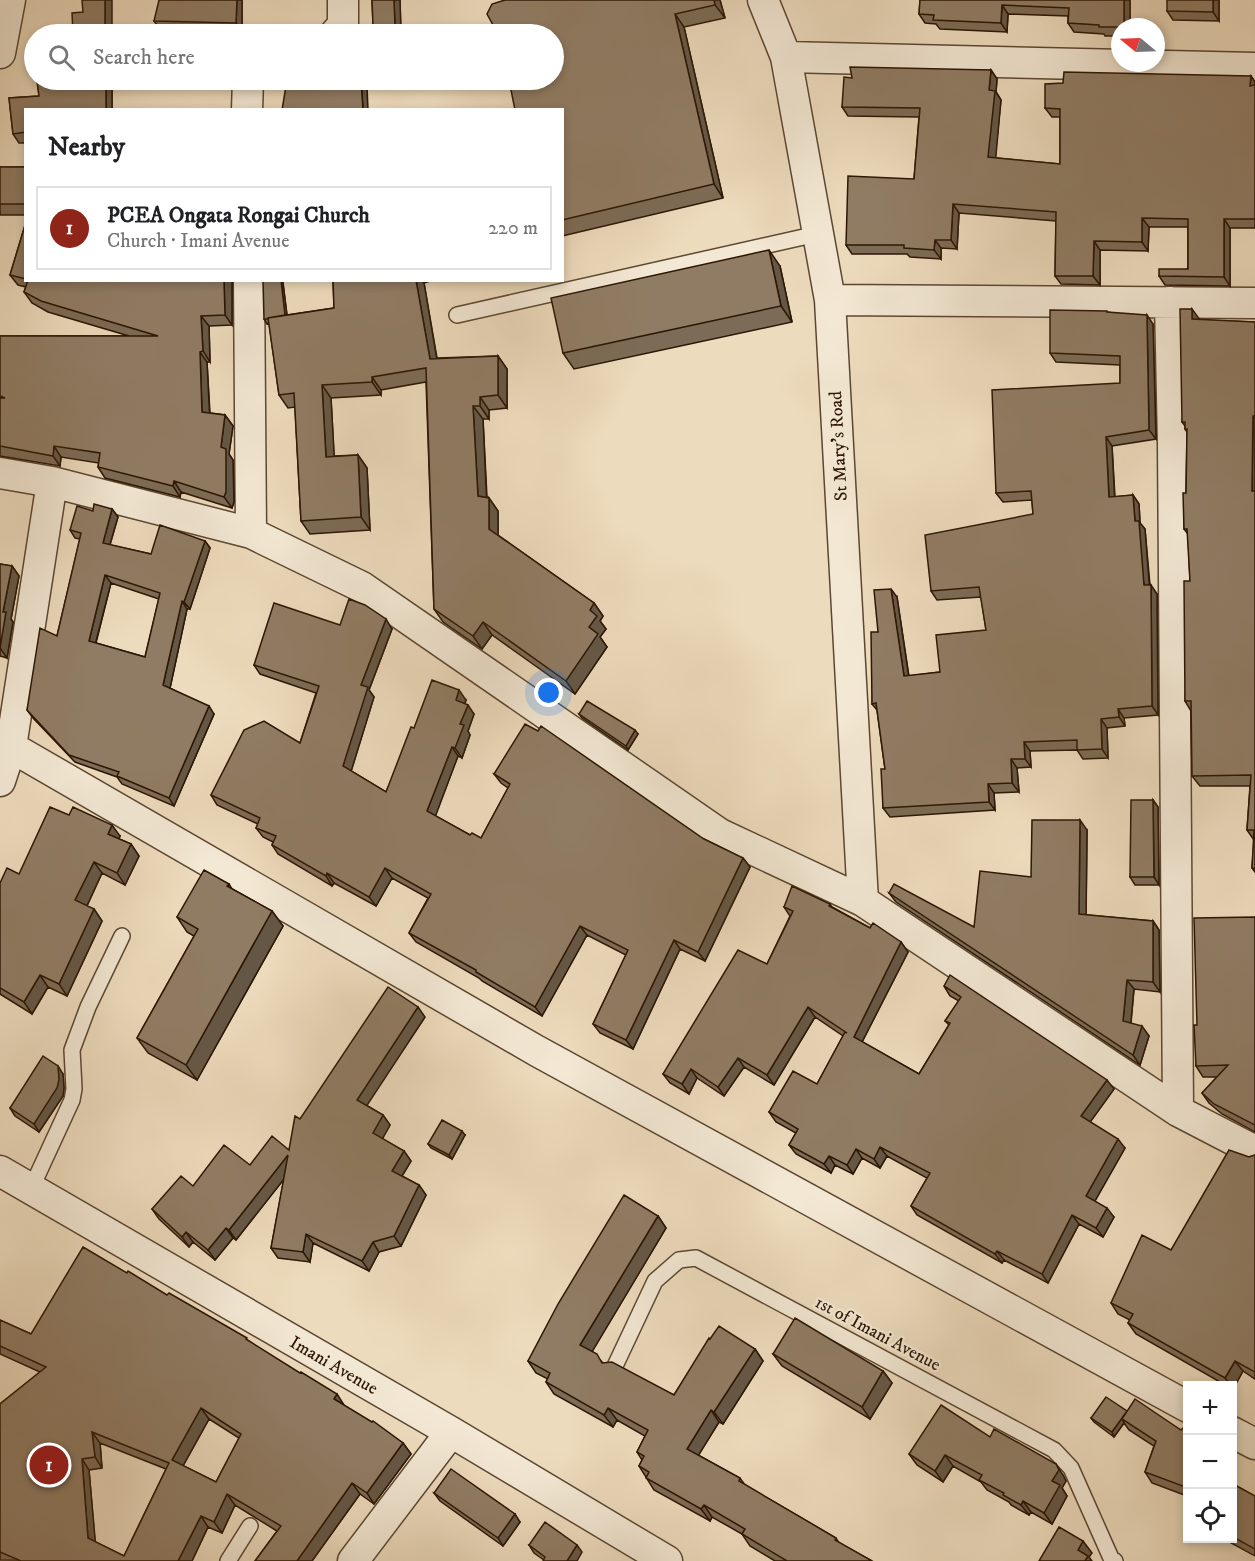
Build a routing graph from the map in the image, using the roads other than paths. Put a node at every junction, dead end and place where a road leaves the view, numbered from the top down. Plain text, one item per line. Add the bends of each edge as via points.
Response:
1 (10, 0) edge
2 (343, 0) edge
3 (763, 0) edge
4 (343, 24) edge
5 (0, 53) edge
6 (786, 57) junction
7 (1255, 68) edge
8 (248, 90) edge
9 (248, 108) edge
10 (817, 234) junction
11 (249, 282) edge
12 (830, 300) junction
13 (1170, 302) junction
14 (1255, 303) edge
15 (457, 315) dead end
16 (0, 473) edge
17 (52, 482) junction
18 (251, 533) junction
19 (11, 747) junction
20 (0, 781) edge
21 (863, 901) junction
22 (122, 936) dead end
23 (1178, 1111) junction
24 (1255, 1150) edge
25 (0, 1171) edge
26 (31, 1190) junction
27 (615, 1366) edge
28 (1183, 1404) edge
29 (451, 1432) junction
30 (1237, 1434) edge
31 (1255, 1444) edge
32 (250, 1526) edge
33 (228, 1561) edge
34 (353, 1561) edge
35 (667, 1561) edge
36 (1115, 1561) edge

1 - 5 street
2 - 4 street
3 - 6 street, St Mary's Road
6 - 7 street
6 - 10 street, St Mary's Road
8 - 9 street
10 - 12 street, St Mary's Road
10 - 15 lane
11 - 18 street
12 - 13 street
12 - 21 street, St Mary's Road
13 - 14 street
13 - 23 street
16 - 17 street
17 - 18 street
17 - 19 street
18 - 21 street via 362,587 720,834
19 - 20 street
19 - 28 street via 537,1051
21 - 23 street
22 - 26 lane via 72,1050 72,1100
23 - 24 street
25 - 26 street, Imani Avenue
26 - 29 street, Imani Avenue
27 - 36 lane, 1st of Imani Avenue via 655,1281 679,1260 696,1258 1054,1450 1071,1468
29 - 34 street
29 - 35 street, Imani Avenue
30 - 31 street
32 - 33 lane

